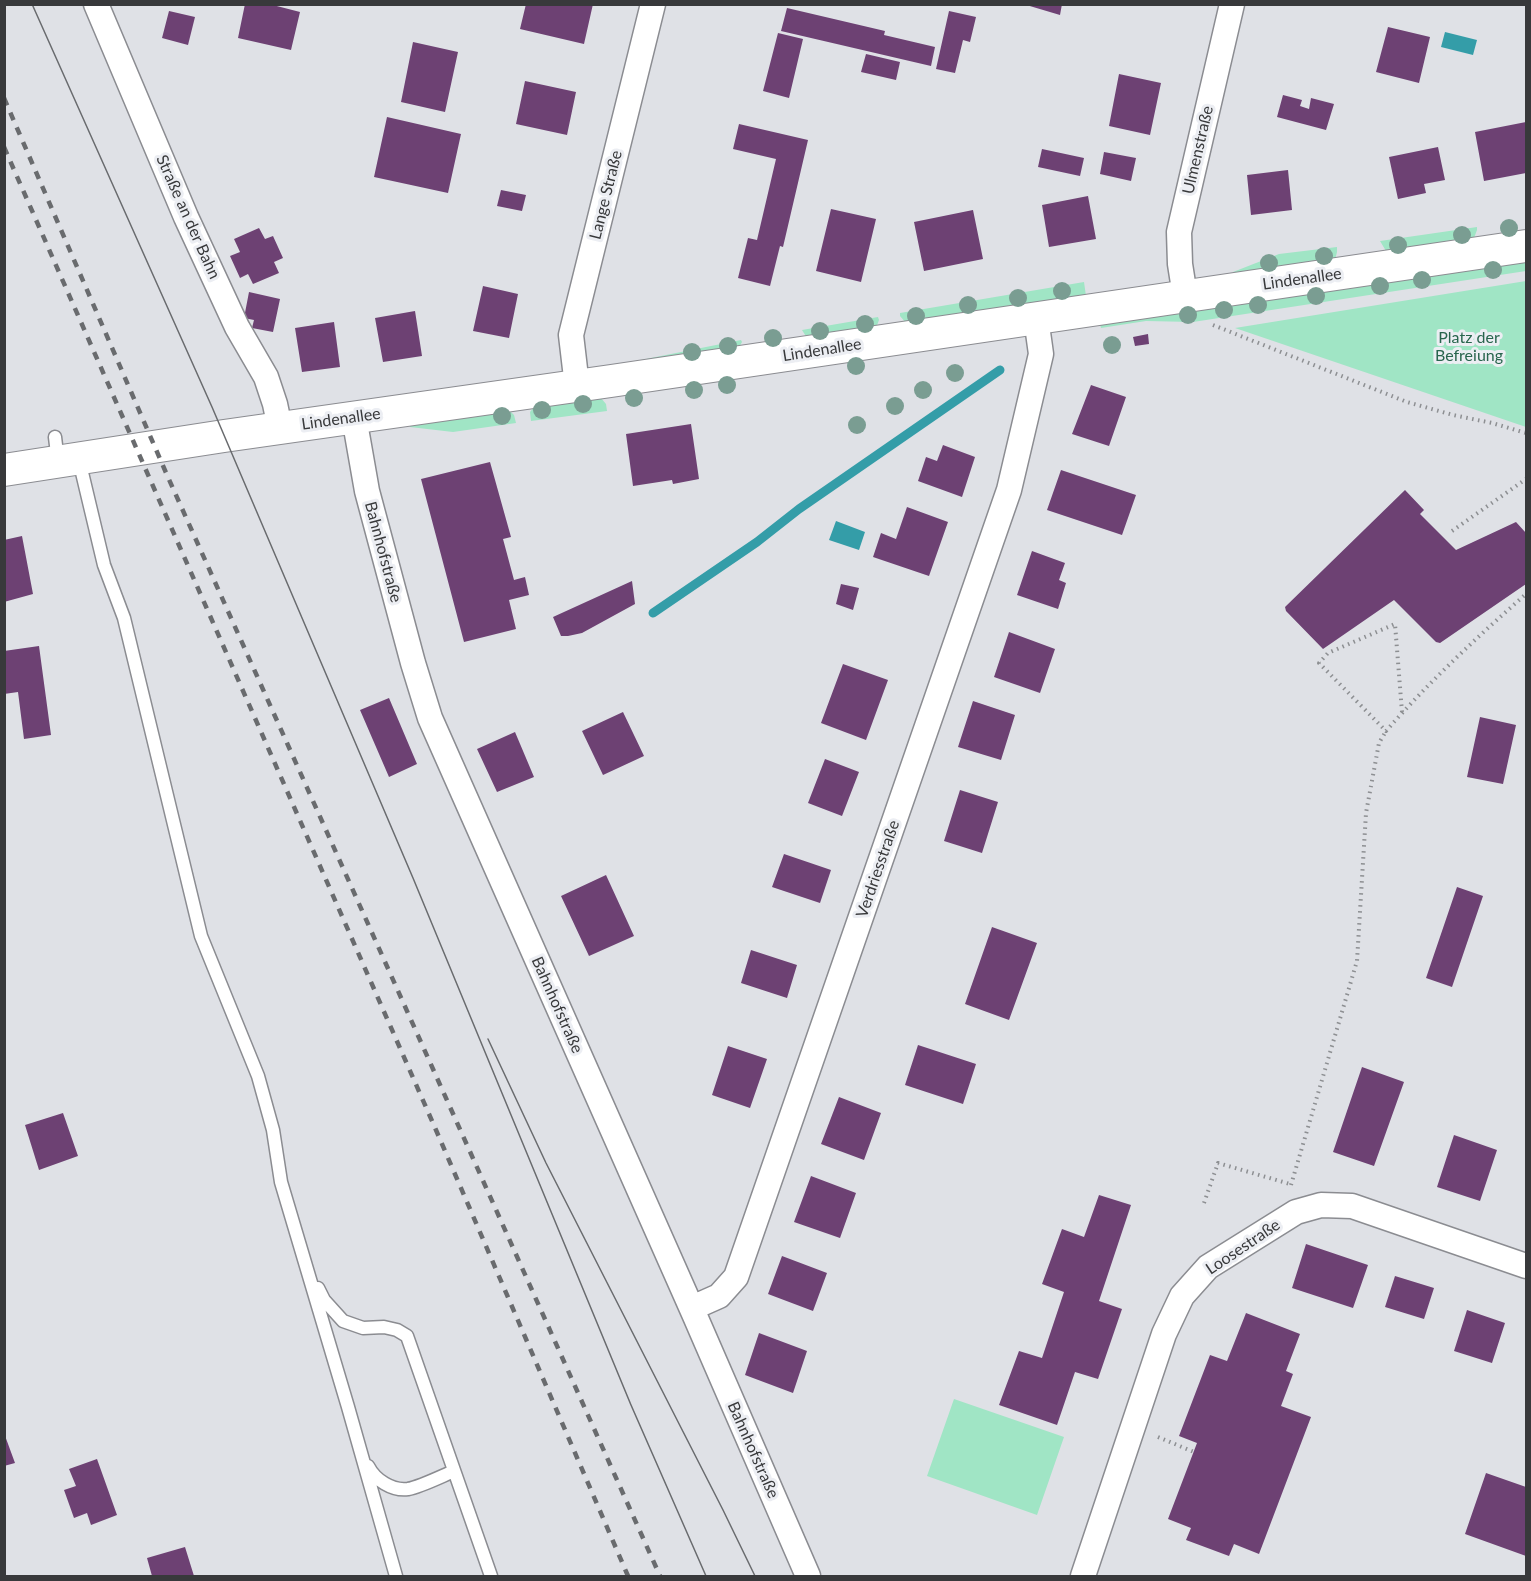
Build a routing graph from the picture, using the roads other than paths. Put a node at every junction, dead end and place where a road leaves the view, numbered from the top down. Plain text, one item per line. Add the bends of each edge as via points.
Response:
1 (653, 4) edge
2 (1232, 4) edge
3 (101, 6) edge
4 (1527, 246) edge
5 (1185, 296) junction
6 (1036, 318) junction
7 (577, 386) junction
8 (354, 417) junction
9 (280, 428) junction
10 (64, 452) junction
11 (4, 470) edge
12 (1527, 1266) edge
13 (307, 1268) junction
14 (692, 1308) junction
15 (362, 1455) junction
16 (454, 1471) junction
17 (396, 1576) edge
18 (491, 1576) edge
19 (808, 1576) edge
20 (1083, 1576) edge

1 - 7 street, Lange Straße via 571,335
2 - 5 street, Ulmenstraße via 1179,232
3 - 9 street, Straße an der Bahn via 186,217 237,327 266,377
4 - 5 street, Lindenallee
5 - 6 street, Lindenallee
6 - 7 street, Lindenallee
6 - 14 street, Verdriesstraße via 1041,354 1009,490 736,1277 719,1296
7 - 8 street, Lindenallee
8 - 9 street, Lindenallee
8 - 14 street, Bahnhofstraße via 367,491 430,718
9 - 10 street, Lindenallee via 117,453
10 - 11 street, Lindenallee
10 - 13 lane via 124,618 201,936 258,1076 273,1130 281,1182
12 - 20 street, Loosestraße via 1352,1206 1321,1205 1296,1212 1208,1267 1182,1296 1164,1334
13 - 15 lane
13 - 16 lane via 324,1300 343,1321 363,1329 397,1330 407,1336
14 - 19 street, Bahnhofstraße
15 - 16 lane via 382,1483 396,1488 409,1489
15 - 17 lane
16 - 18 lane

